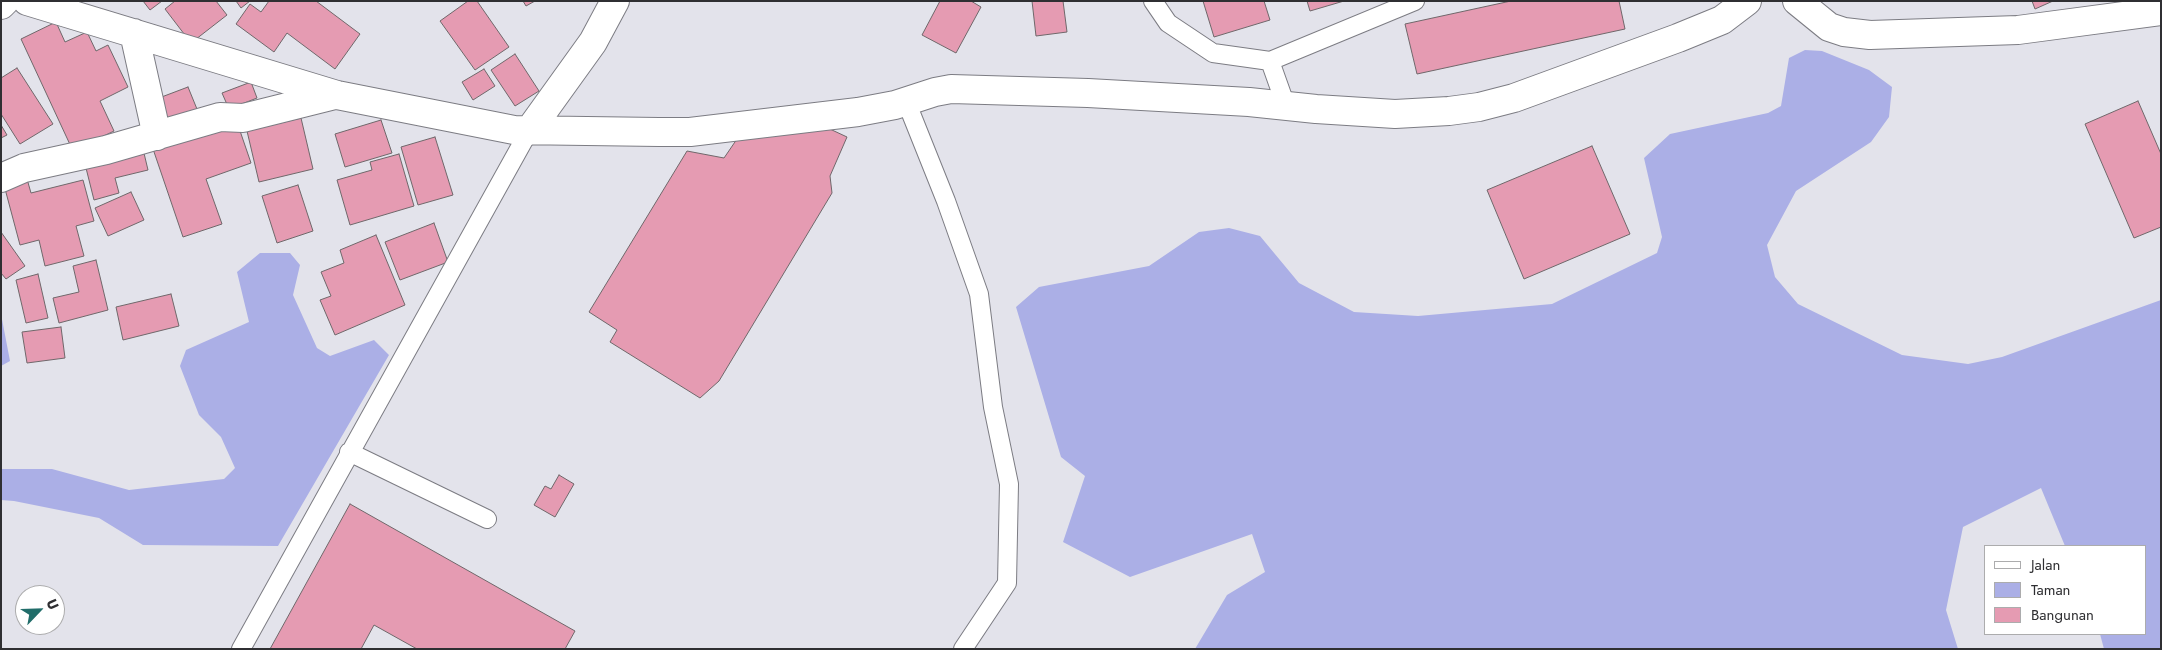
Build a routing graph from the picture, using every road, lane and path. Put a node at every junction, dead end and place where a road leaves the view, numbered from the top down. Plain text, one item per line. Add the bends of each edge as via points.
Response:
1 (5, 1) edge
2 (28, 1) edge
3 (615, 1) edge
4 (1153, 1) edge
5 (1415, 1) edge
6 (1747, 1) edge
7 (1797, 1) edge
8 (1, 5) edge
9 (2161, 11) edge
10 (134, 33) junction
11 (1270, 61) junction
12 (337, 95) junction
13 (906, 101) junction
14 (1286, 106) junction
15 (529, 131) junction
16 (157, 136) junction
17 (1, 178) edge
18 (349, 452) junction
19 (486, 518) dead end
20 (241, 649) edge
21 (963, 649) edge

1 - 8 street
2 - 10 street
3 - 15 street via 593,42
4 - 11 lane via 1168,23 1213,53
5 - 11 lane
6 - 14 street via 1730,15 1700,30 1514,98 1480,107 1395,114
7 - 9 street via 1829,27 1870,34 2018,30
10 - 12 street
10 - 16 street
11 - 14 lane
12 - 15 street
12 - 16 street via 243,118 220,118
13 - 14 street via 935,92 965,89 1088,93
13 - 15 street via 858,112 690,132
13 - 21 lane via 979,294 994,407 1009,484 1007,583
15 - 18 lane
16 - 17 street via 24,168
18 - 19 lane
18 - 20 lane

